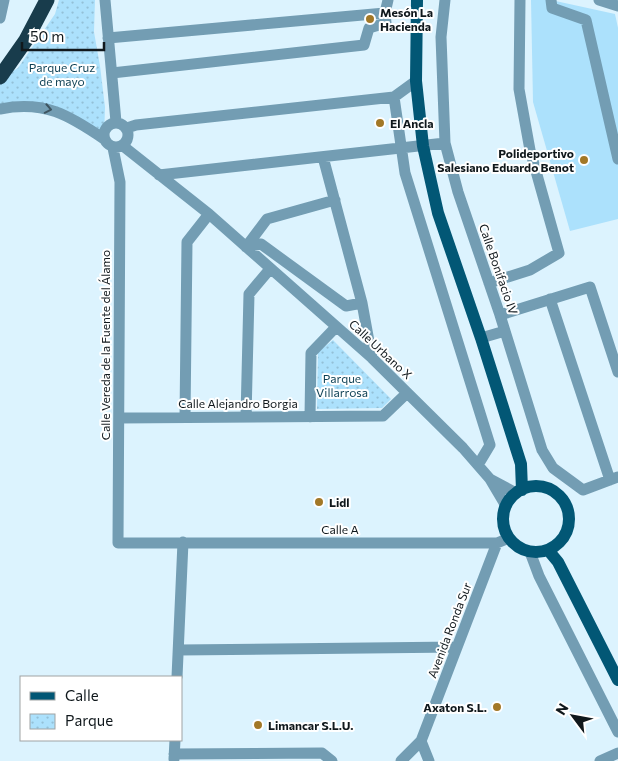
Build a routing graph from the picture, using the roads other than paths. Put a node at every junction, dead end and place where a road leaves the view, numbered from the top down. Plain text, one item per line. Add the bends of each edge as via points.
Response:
1 (4, 0) edge
2 (47, 0) edge
3 (105, 0) edge
4 (388, 0) edge
5 (417, 0) edge
6 (445, 0) edge
7 (520, 0) edge
8 (551, 0) edge
9 (599, 0) edge
10 (618, 6) edge
11 (0, 18) edge
12 (386, 18) junction
13 (108, 38) junction
14 (112, 73) junction
15 (0, 77) edge
16 (416, 81) junction
17 (394, 97) junction
18 (0, 109) edge
19 (116, 122) junction
20 (127, 128) junction
21 (104, 139) junction
22 (445, 143) junction
23 (423, 146) junction
24 (118, 147) junction
25 (401, 148) junction
26 (323, 157) junction
27 (618, 159) edge
28 (159, 175) junction
29 (334, 200) junction
30 (209, 214) junction
31 (246, 247) junction
32 (270, 269) junction
33 (489, 283) junction
34 (550, 299) junction
35 (362, 303) junction
36 (500, 315) junction
37 (336, 327) junction
38 (505, 331) junction
39 (481, 338) junction
40 (372, 358) junction
41 (618, 372) edge
42 (407, 393) junction
43 (185, 417) junction
44 (246, 417) junction
45 (310, 417) junction
46 (119, 418) junction
47 (521, 464) junction
48 (478, 465) junction
49 (490, 479) junction
50 (614, 479) edge
51 (542, 487) junction
52 (519, 491) junction
53 (506, 506) junction
54 (503, 540) junction
55 (183, 542) junction
56 (118, 543) joint
57 (548, 550) junction
58 (530, 552) junction
59 (457, 647) junction
60 (178, 650) junction
61 (177, 676) edge
62 (618, 680) edge
63 (618, 732) edge
64 (174, 741) edge
65 (421, 741) junction
66 (618, 754) edge
67 (174, 757) edge
68 (332, 761) edge
69 (401, 761) edge
70 (429, 761) edge
71 (600, 761) edge

1 - 11 street
2 - 15 highway via 26,40
3 - 13 street
4 - 12 street
5 - 16 main road
6 - 22 street, Calle Bonifacio IV via 441,37
7 - 33 street via 519,89 530,150 559,252 530,270
8 - 27 street via 552,8 586,20
9 - 10 street
12 - 13 street
12 - 14 street via 369,28 364,45
13 - 14 street
14 - 19 street
16 - 17 street
16 - 23 main road
17 - 20 street
17 - 25 street
18 -> 21 street via 14,106 58,111
19 - 20 street
19 - 21 street via 104,130
20 - 24 street via 128,138
21 - 24 street via 107,144
22 - 23 street
22 - 33 street, Calle Bonifacio IV
23 - 25 street
23 - 39 main road via 438,214
24 - 28 street, Calle Urbano X
24 - 46 street, Calle Vereda de la Fuente del Álamo
25 - 26 street
25 - 48 street via 404,173 490,445
26 - 28 street
26 - 29 street
28 - 30 street, Calle Urbano X
29 - 31 street via 267,219
29 - 35 street
30 - 31 street, Calle Urbano X
30 - 43 street via 187,242
31 - 32 street, Calle Urbano X
31 - 35 street, Calle Urbano X via 261,244 346,306
32 - 37 street, Calle Urbano X
32 - 44 street via 250,294
33 - 36 street, Calle Bonifacio IV
34 - 36 street
34 - 41 street via 590,287
34 - 50 street
35 - 40 street
36 - 38 street, Calle Bonifacio IV
37 - 40 street, Calle Urbano X
37 - 45 street via 311,353
38 - 39 street
38 - 50 street, Calle Bonifacio IV via 542,450 553,468 583,490
39 - 47 main road
40 - 42 street, Calle Urbano X
42 - 45 street, Calle Alejandro Borgia via 383,416
42 - 48 street, Calle Urbano X
43 - 44 street, Calle Alejandro Borgia
43 - 46 street, Calle Alejandro Borgia
44 - 45 street, Calle Alejandro Borgia
46 - 56 street, Calle Vereda de la Fuente del Álamo
47 - 51 main road
47 - 52 main road
48 - 49 street, Calle Urbano X
49 - 52 street
49 - 53 street
51 - 52 main road
51 - 57 main road via 560,497 568,516 564,536
52 - 53 main road
53 - 54 main road
54 - 55 street, Calle A
54 - 58 main road
54 - 59 street, Avenida Ronda Sur
55 - 56 street, Calle A
55 - 60 street
57 - 58 main road
57 - 62 main road via 558,562
58 - 63 street
59 - 60 street
59 - 65 street, Avenida Ronda Sur
60 - 61 street
64 - 67 street
65 - 69 street, Avenida Ronda Sur
65 - 70 street
66 - 71 street
67 - 68 street via 322,753

